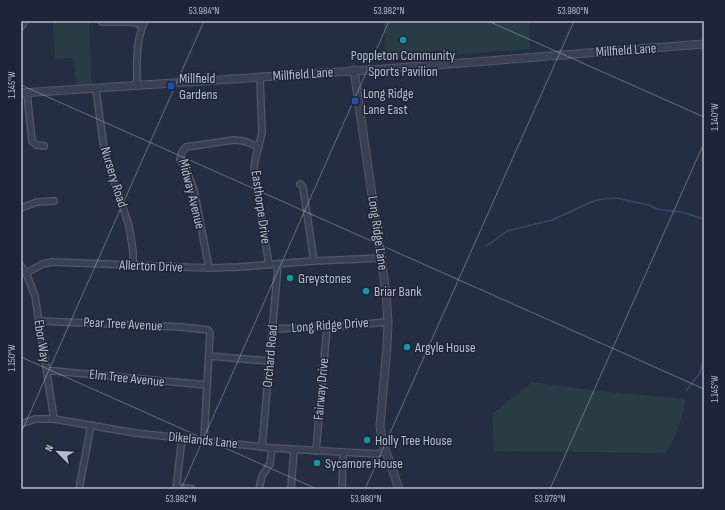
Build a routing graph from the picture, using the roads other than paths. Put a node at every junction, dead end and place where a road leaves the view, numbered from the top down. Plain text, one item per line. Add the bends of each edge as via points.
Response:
1 (25, 21) edge
2 (102, 22) dead end
3 (144, 23) edge
4 (21, 27) edge
5 (704, 44) edge
6 (354, 70) junction
7 (260, 77) junction
8 (137, 86) junction
9 (96, 89) junction
10 (24, 93) edge
11 (44, 146) dead end
12 (259, 147) junction
13 (300, 184) dead end
14 (54, 201) dead end
15 (21, 208) edge
16 (382, 258) junction
17 (314, 261) junction
18 (269, 265) junction
19 (278, 265) junction
20 (21, 266) edge
21 (133, 266) junction
22 (209, 268) junction
23 (26, 273) junction
24 (39, 321) junction
25 (388, 322) junction
26 (327, 327) junction
27 (272, 329) junction
28 (209, 356) junction
29 (269, 361) junction
30 (47, 371) junction
31 (207, 385) junction
32 (54, 420) junction
33 (21, 424) edge
34 (91, 425) junction
35 (182, 438) junction
36 (204, 440) junction
37 (262, 447) junction
38 (272, 448) junction
39 (294, 450) junction
40 (316, 451) junction
41 (385, 451) junction
42 (343, 453) junction
43 (176, 488) edge
44 (79, 489) edge
45 (192, 489) edge
46 (259, 489) edge
47 (291, 489) edge
48 (342, 489) edge
49 (399, 489) edge

1 - 4 street
2 - 3 street
3 - 8 street via 137,50
5 - 6 street, Millfield Lane
6 - 7 street, Millfield Lane
6 - 16 street, Long Ridge Lane
7 - 8 street, Millfield Lane
7 - 12 street, Easthorpe Drive via 262,133
8 - 9 street, Millfield Lane
9 - 10 street, Millfield Lane
9 - 21 street, Nursery Road via 104,149 129,226
10 - 11 street via 32,141 36,146
12 - 18 street, Easthorpe Drive via 254,172
12 - 22 street, Midway Avenue via 234,140 186,147 182,152 180,159 194,190
13 - 17 street via 303,187
14 - 15 street via 37,202
16 - 17 street, Allerton Drive
16 - 25 street, Long Ridge Lane
17 - 19 street, Allerton Drive
18 - 19 street, Allerton Drive
18 - 22 street, Allerton Drive
19 - 27 street, Orchard Road
20 - 23 street, Ebor Way
21 - 22 street, Allerton Drive
21 - 23 street, Allerton Drive via 52,262
23 - 24 street, Ebor Way via 35,296
24 - 28 street, Pear Tree Avenue via 208,330
24 - 30 street, Ebor Way
25 - 26 street, Long Ridge Drive
25 - 41 street, Long Ridge Lane via 380,426
26 - 27 street, Long Ridge Drive
26 - 40 street, Fairway Drive
27 - 29 street, Orchard Road
28 - 29 street
28 - 31 street
29 - 37 street, Orchard Road
30 - 31 street, Elm Tree Avenue
30 - 32 street, Ebor Way
31 - 36 street
32 - 33 street, Dikelands Lane via 35,419
32 - 34 street, Dikelands Lane
34 - 35 street, Dikelands Lane
34 - 44 street
35 - 36 street, Dikelands Lane
35 - 43 street
36 - 37 street, Dikelands Lane
37 - 38 street, Dikelands Lane
38 - 39 street, Dikelands Lane
38 - 46 street via 270,464 262,476
39 - 40 street, Dikelands Lane
39 - 47 street
40 - 42 street, Dikelands Lane
41 - 42 street, Dikelands Lane via 377,454
41 - 49 street, Long Ridge Lane
42 - 48 street
43 - 45 street

